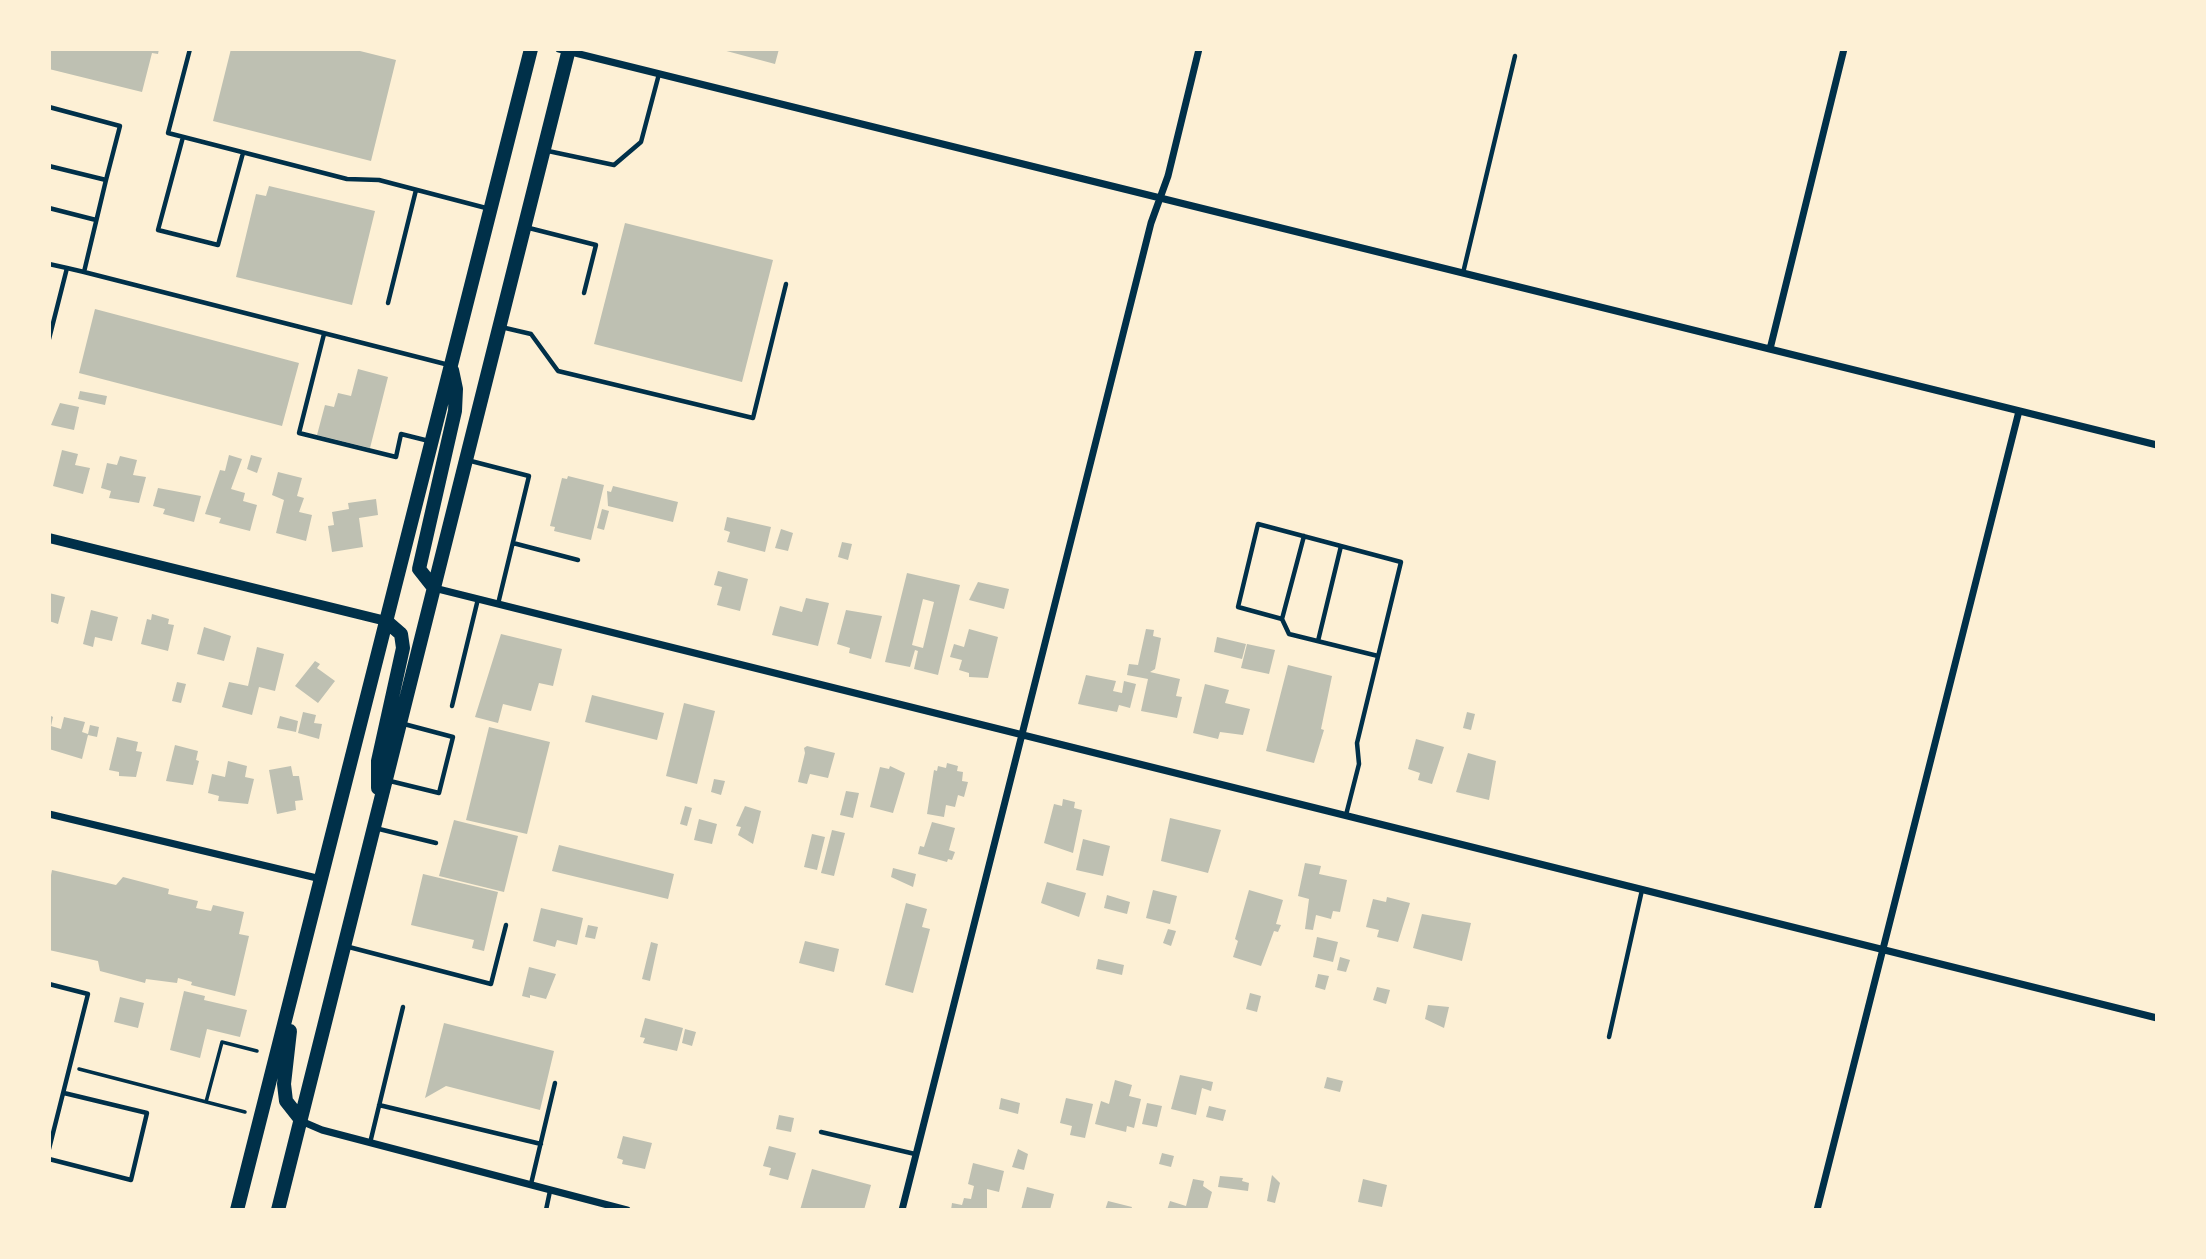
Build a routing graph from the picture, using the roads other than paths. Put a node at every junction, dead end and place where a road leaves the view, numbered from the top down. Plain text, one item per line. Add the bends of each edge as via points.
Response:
1 (190, 49) edge
2 (531, 49) edge
3 (1199, 49) edge
4 (1844, 49) edge
5 (566, 50) edge
6 (1515, 56) dead end
7 (659, 74) junction
8 (49, 107) edge
9 (183, 137) junction
10 (544, 150) junction
11 (243, 153) junction
12 (49, 166) edge
13 (106, 180) junction
14 (416, 190) junction
15 (1160, 198) junction
16 (49, 208) edge
17 (491, 210) junction
18 (96, 220) junction
19 (524, 227) junction
20 (49, 264) edge
21 (67, 268) junction
22 (84, 272) junction
23 (1463, 273) junction
24 (786, 284) dead end
25 (584, 293) dead end
26 (388, 303) dead end
27 (499, 326) junction
28 (324, 334) junction
29 (49, 339) edge
30 (1770, 349) junction
31 (451, 366) junction
32 (2019, 411) junction
33 (432, 441) junction
34 (2157, 445) edge
35 (466, 460) junction
36 (1304, 536) junction
37 (49, 538) edge
38 (513, 543) junction
39 (1341, 546) junction
40 (578, 560) dead end
41 (434, 588) junction
42 (478, 599) junction
43 (498, 604) junction
44 (1282, 618) junction
45 (386, 621) junction
46 (1318, 641) junction
47 (1378, 656) junction
48 (452, 706) dead end
49 (400, 723) junction
50 (1022, 734) junction
51 (386, 779) junction
52 (49, 814) edge
53 (1346, 815) junction
54 (375, 821) junction
55 (436, 842) dead end
56 (321, 879) junction
57 (1642, 889) junction
58 (506, 925) dead end
59 (344, 946) junction
60 (1883, 950) junction
61 (297, 974) junction
62 (49, 984) edge
63 (403, 1007) dead end
64 (2157, 1018) edge
65 (1609, 1037) dead end
66 (555, 1083) dead end
67 (64, 1093) junction
68 (379, 1105) junction
69 (300, 1120) junction
70 (821, 1132) dead end
71 (370, 1143) junction
72 (541, 1144) junction
73 (49, 1149) edge
74 (916, 1154) junction
75 (49, 1159) edge
76 (530, 1186) junction
77 (550, 1191) junction
78 (237, 1210) edge
79 (278, 1210) edge
80 (546, 1210) edge
81 (627, 1210) edge
82 (902, 1210) edge
83 (1817, 1210) edge

1 - 9 lane via 168,133
2 - 17 main road
3 - 15 street
4 - 30 street
5 - 7 street
5 - 10 main road
6 - 23 lane
7 - 10 lane via 641,142 614,165
7 - 15 street
8 - 13 lane via 120,126
9 - 11 lane
9 - 11 lane via 158,230 218,245
10 - 19 main road
11 - 14 lane via 347,179 380,180
12 - 13 lane
13 - 18 lane
14 - 17 lane
14 - 26 lane
15 - 23 street
15 - 50 street
16 - 18 lane
17 - 31 main road
18 - 22 lane
19 - 25 lane via 596,245
19 - 27 main road
20 - 21 lane
21 - 22 lane
21 - 29 lane
22 - 28 lane
23 - 30 street
24 - 27 lane via 753,418 558,371 531,334
27 - 35 main road
28 - 31 lane
28 - 33 lane via 299,433 396,457 401,434
30 - 32 street
31 - 33 main road
31 - 41 main road via 454,411 419,569
32 - 34 street
32 - 60 street
33 - 45 main road
35 - 38 lane via 529,476
35 - 41 main road
36 - 39 lane
36 - 44 lane
36 - 44 lane via 1258,524 1238,607
37 - 45 street
38 - 40 lane
38 - 43 lane
39 - 46 lane
39 - 47 lane via 1401,562
41 - 42 street
41 - 49 main road
42 - 43 street
42 - 48 lane
43 - 50 street
44 - 46 lane via 1289,634
45 - 54 main road via 401,634 403,648 378,761
45 - 56 main road
46 - 47 lane
47 - 53 lane
49 - 51 main road
49 - 51 lane via 453,737 442,782 439,793
50 - 53 street
50 - 74 street
51 - 54 main road
52 - 56 street
53 - 57 street
54 - 55 lane
54 - 59 main road
56 - 61 main road
57 - 60 street
57 - 65 lane
58 - 59 lane via 491,984
59 - 69 main road
60 - 64 street
60 - 83 street
61 - 69 main road via 284,1084 286,1101
61 - 78 main road
62 - 67 lane via 88,994
63 - 68 lane
66 - 72 lane
67 - 73 lane
67 - 75 lane via 147,1113 131,1180
68 - 71 lane
68 - 72 lane
69 - 71 street
69 - 79 main road
70 - 74 lane
71 - 76 street
72 - 76 lane
74 - 82 street
76 - 77 street
77 - 80 lane
77 - 81 street

